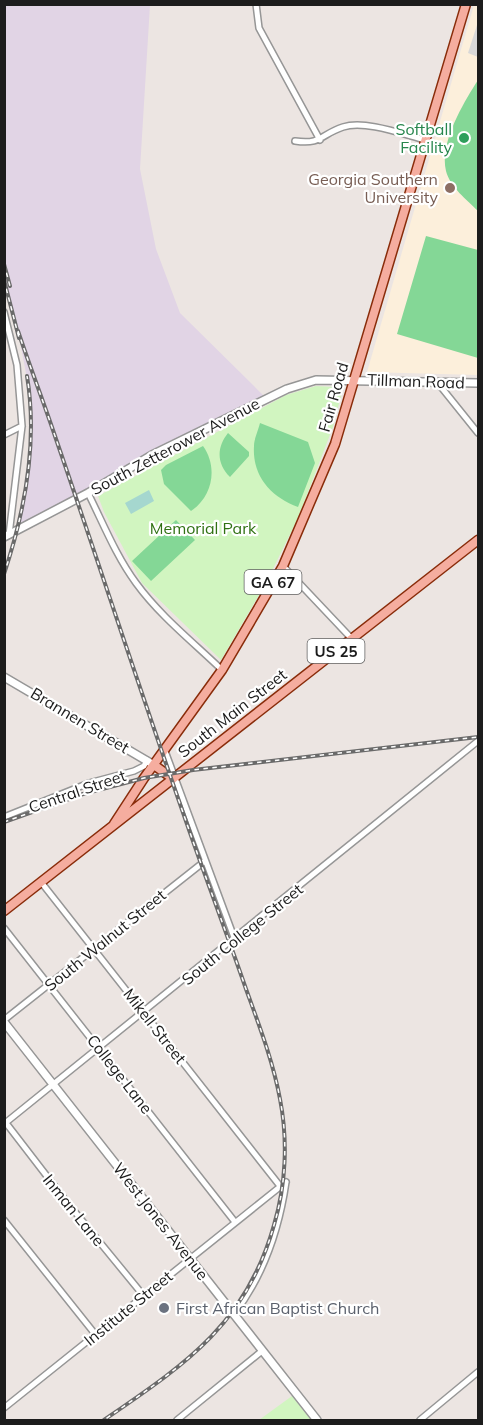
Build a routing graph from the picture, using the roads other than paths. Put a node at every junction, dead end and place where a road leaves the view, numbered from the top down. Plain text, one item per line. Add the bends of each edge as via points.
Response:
1 (256, 4) edge
2 (466, 4) edge
3 (320, 140) junction
4 (425, 140) junction
5 (295, 141) dead end
6 (4, 312) edge
7 (5, 320) edge
8 (354, 380) junction
9 (437, 382) junction
10 (478, 383) edge
11 (22, 426) junction
12 (478, 433) edge
13 (4, 435) edge
14 (88, 492) junction
15 (7, 536) edge
16 (478, 540) edge
17 (283, 566) junction
18 (351, 638) junction
19 (222, 670) junction
20 (4, 676) edge
21 (478, 741) edge
22 (165, 751) junction
23 (151, 763) junction
24 (173, 777) junction
25 (4, 817) edge
26 (114, 824) junction
27 (205, 861) junction
28 (41, 882) junction
29 (4, 911) edge
30 (4, 928) edge
31 (235, 940) junction
32 (94, 949) junction
33 (49, 984) junction
34 (144, 1013) junction
35 (4, 1021) edge
36 (99, 1049) junction
37 (54, 1085) junction
38 (5, 1123) edge
39 (283, 1184) junction
40 (4, 1220) edge
41 (234, 1222) junction
42 (189, 1258) junction
43 (143, 1296) junction
44 (234, 1314) junction
45 (95, 1334) junction
46 (262, 1351) junction
47 (478, 1372) edge
48 (4, 1408) edge
49 (428, 1418) edge
50 (177, 1420) edge
51 (317, 1420) edge
52 (420, 1420) edge

1 - 3 street via 259,28
2 - 4 main road, Fair Road / GA 67
3 - 4 street via 344,127 368,126
3 - 5 street
4 - 8 main road, Fair Road / GA 67
6 - 7 street
7 - 11 street via 17,365
8 - 9 street, Tillman Road
8 - 14 street, South Zetterower Avenue via 316,380 266,398
8 - 17 main road, Fair Road / GA 67 via 335,444
9 - 10 street, Tillman Road
9 - 12 street
11 - 13 street
11 - 15 street
14 - 15 street, South Zetterower Avenue
14 - 19 street via 136,583
16 - 18 main road, South Main Street / US 25
17 - 18 street
17 - 19 main road, Fair Road / GA 67
18 - 24 main road, South Main Street / US 25
19 - 22 main road, Fair Road / GA 67
20 - 23 street, Brannen Street
21 - 31 street, South College Street
22 - 23 main road, Fair Road / GA 67
22 - 24 street
23 - 24 main road
23 - 25 street, Central Street
23 - 26 main road, GA 67
24 - 26 main road, South Main Street / US 25
24 - 27 street
26 - 28 main road, South Main Street / US 25
27 - 31 street
27 - 32 street, South Walnut Street
28 - 29 main road, South Main Street / US 25
28 - 32 street, Mikell Street
30 - 33 street, College Lane
31 - 34 street, South College Street
32 - 33 street, South Walnut Street
32 - 34 street, Mikell Street
33 - 35 street, South Walnut Street
33 - 36 street, College Lane
34 - 36 street, South College Street
34 - 39 street, Mikell Street
35 - 37 street, West Jones Avenue
36 - 37 street, South College Street
36 - 41 street, College Lane
37 - 38 street, South College Street
37 - 42 street, West Jones Avenue
38 - 43 street, Inman Lane
39 - 41 street, Institute Street
39 - 44 street via 281,1213 271,1249
40 - 45 street
41 - 42 street, Institute Street
42 - 43 street, Institute Street
42 - 44 street, West Jones Avenue
43 - 45 street, Institute Street
44 - 46 street, West Jones Avenue
45 - 48 street, Institute Street
46 - 50 street
46 - 51 street, West Jones Avenue
47 - 49 street
49 - 52 street

